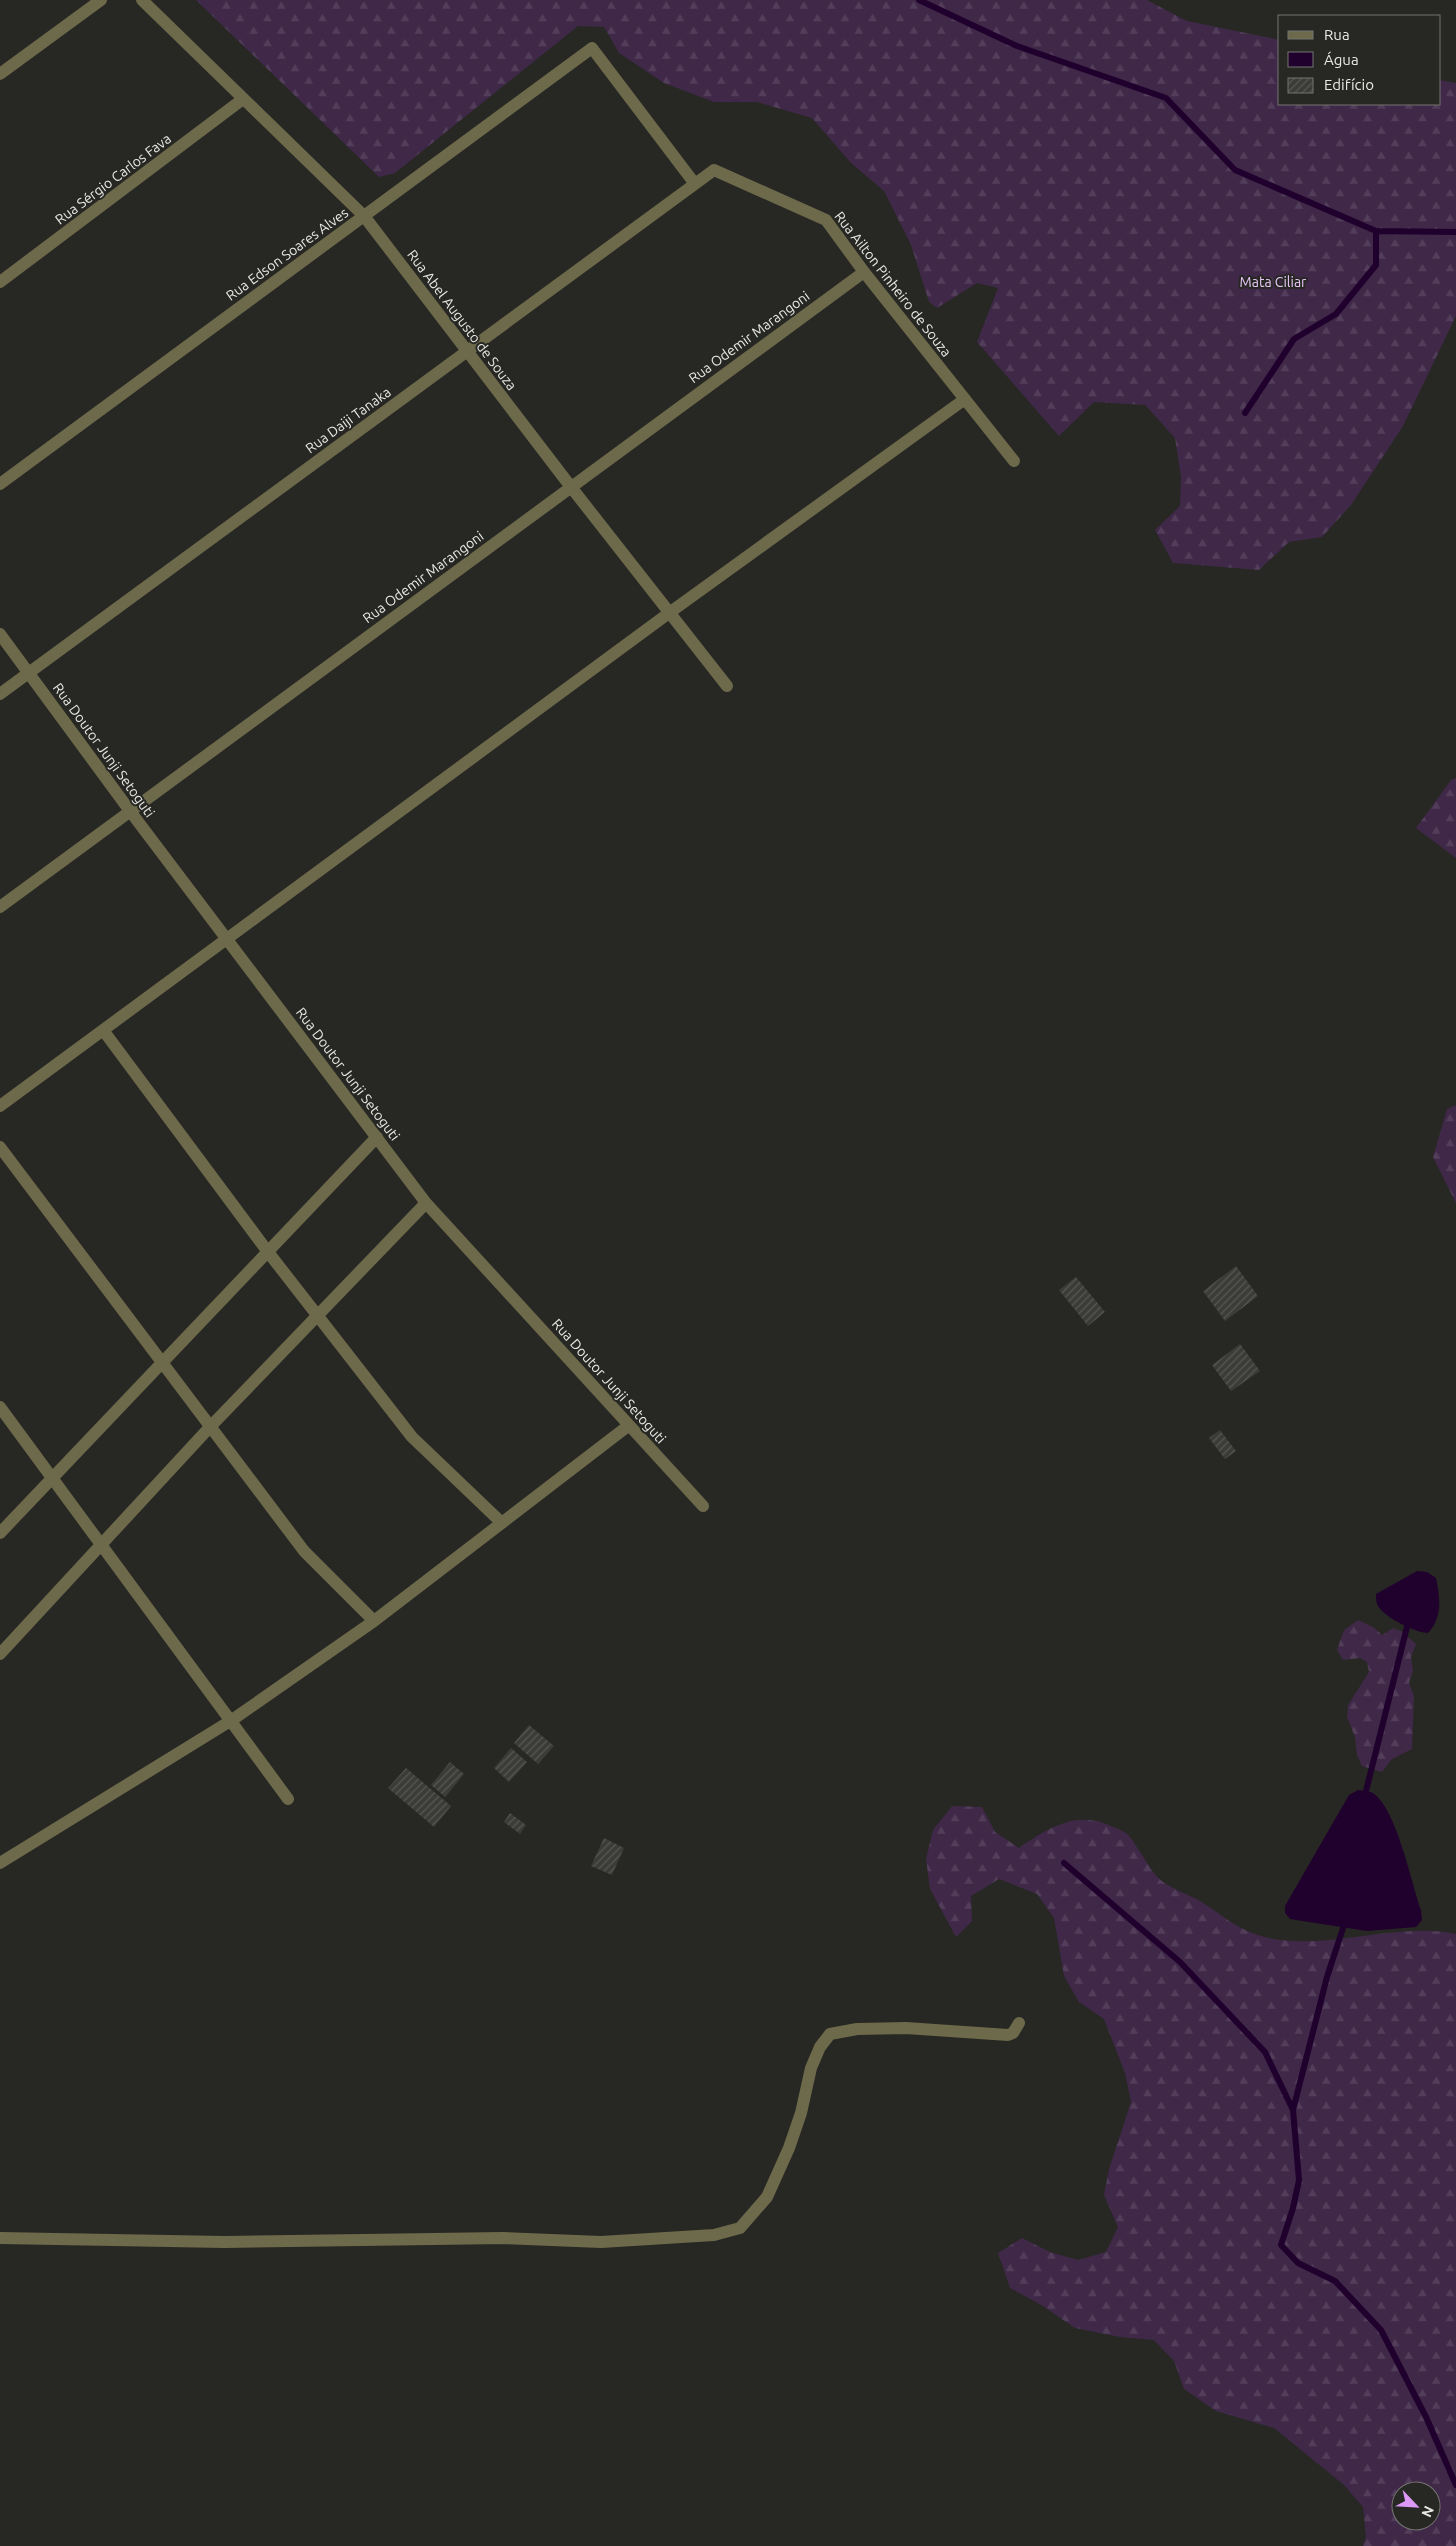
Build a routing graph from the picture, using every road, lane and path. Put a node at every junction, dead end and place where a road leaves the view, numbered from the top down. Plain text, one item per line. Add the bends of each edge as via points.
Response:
1 (101, 0) edge
2 (142, 0) edge
3 (0, 74) edge
4 (243, 99) junction
5 (714, 170) joint
6 (695, 184) junction
7 (364, 216) junction
8 (864, 272) junction
9 (0, 282) edge
10 (467, 351) junction
11 (965, 400) junction
12 (1014, 461) dead end
13 (0, 484) edge
14 (571, 487) junction
15 (670, 613) junction
16 (0, 634) edge
17 (29, 673) junction
18 (728, 686) dead end
19 (0, 694) edge
20 (130, 811) junction
21 (0, 907) edge
22 (226, 939) junction
23 (103, 1030) junction
24 (0, 1106) edge
25 (377, 1137) junction
26 (0, 1147) edge
27 (426, 1203) junction
28 (268, 1252) junction
29 (318, 1318) junction
30 (162, 1363) junction
31 (0, 1407) edge
32 (628, 1426) junction
33 (210, 1428) junction
34 (53, 1477) junction
35 (703, 1506) dead end
36 (502, 1523) junction
37 (0, 1533) edge
38 (100, 1545) junction
39 (374, 1621) junction
40 (0, 1654) edge
41 (232, 1720) junction
42 (288, 1799) dead end
43 (0, 1863) edge
44 (1020, 2023) dead end
45 (0, 2238) edge

1 - 3 street
2 - 4 street, Rua Abel Augusto de Souza
4 - 7 street, Rua Abel Augusto de Souza
4 - 9 street, Rua Sérgio Carlos Fava
5 - 6 street, Rua Daiji Tanaka
5 - 8 street, Rua Ailton Pinheiro de Souza via 826,220
6 - 7 street, Rua Edson Soares Alves via 592,48
6 - 10 street, Rua Daiji Tanaka
7 - 10 street, Rua Abel Augusto de Souza
7 - 13 street, Rua Edson Soares Alves
8 - 11 street, Rua Ailton Pinheiro de Souza
8 - 14 street, Rua Odemir Marangoni
10 - 14 street, Rua Abel Augusto de Souza
10 - 17 street, Rua Daiji Tanaka
11 - 12 street, Rua Ailton Pinheiro de Souza
11 - 15 street
14 - 15 street, Rua Abel Augusto de Souza
14 - 20 street, Rua Odemir Marangoni
15 - 18 street, Rua Abel Augusto de Souza
15 - 22 street
16 - 17 street, Rua Doutor Junji Setoguti
17 - 19 street, Rua Daiji Tanaka
17 - 20 street, Rua Doutor Junji Setoguti
20 - 21 street, Rua Odemir Marangoni
20 - 22 street, Rua Doutor Junji Setoguti
22 - 23 street
22 - 25 street, Rua Doutor Junji Setoguti
23 - 24 street
23 - 28 street
25 - 27 street, Rua Doutor Junji Setoguti
25 - 28 street
26 - 30 street
27 - 29 street
27 - 32 street, Rua Doutor Junji Setoguti
28 - 29 street
28 - 30 street
29 - 33 street
29 - 36 street via 412,1437
30 - 33 street
30 - 34 street
31 - 34 street
32 - 35 street, Rua Doutor Junji Setoguti
32 - 36 street
33 - 38 street
33 - 39 street via 304,1551
34 - 37 street
34 - 38 street
36 - 39 street
38 - 40 street
38 - 41 street
39 - 41 street
41 - 42 street
41 - 43 street
44 - 45 street via 1013,2034 1008,2035 906,2028 830,2034 820,2047 789,2148 767,2197 740,2228 714,2235 601,2242 504,2238 215,2242

